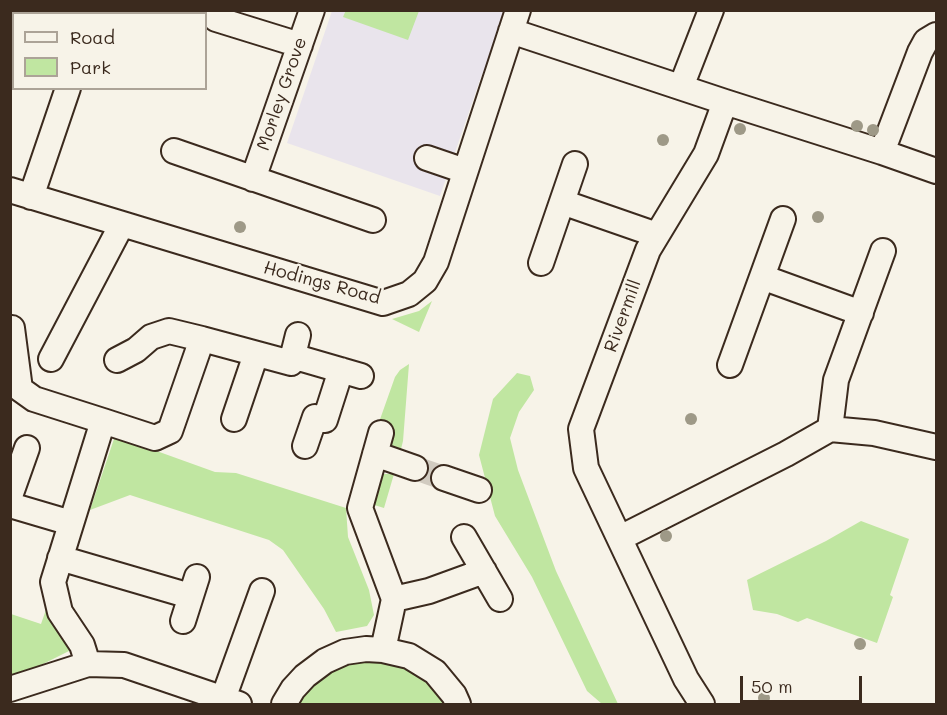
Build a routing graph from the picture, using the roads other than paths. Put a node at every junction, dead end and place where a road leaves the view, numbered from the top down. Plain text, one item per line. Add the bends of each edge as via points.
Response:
1 (312, 10) edge
2 (711, 10) edge
3 (216, 19) dead end
4 (514, 21) edge
5 (936, 35) edge
6 (300, 45) junction
7 (681, 87) junction
8 (67, 90) edge
9 (725, 102) junction
10 (174, 151) dead end
11 (882, 152) junction
12 (427, 158) dead end
13 (575, 164) dead end
14 (465, 171) junction
15 (936, 171) edge
16 (253, 178) junction
17 (21, 193) edge
18 (562, 202) junction
19 (783, 219) dead end
20 (373, 220) dead end
21 (122, 224) junction
22 (657, 234) junction
23 (883, 251) dead end
24 (542, 263) dead end
25 (762, 277) junction
26 (861, 313) junction
27 (12, 328) edge
28 (202, 339) junction
29 (256, 354) junction
30 (51, 358) dead end
31 (117, 360) dead end
32 (730, 364) dead end
33 (234, 419) dead end
34 (103, 421) junction
35 (830, 429) junction
36 (305, 446) dead end
37 (936, 447) edge
38 (27, 448) dead end
39 (415, 468) tunnel mouth
40 (444, 478) tunnel mouth
41 (479, 490) dead end
42 (10, 496) edge
43 (10, 505) edge
44 (70, 523) junction
45 (464, 537) dead end
46 (620, 538) junction
47 (60, 558) junction
48 (484, 572) junction
49 (262, 591) dead end
50 (394, 598) junction
51 (500, 599) dead end
52 (183, 621) dead end
53 (383, 650) junction
54 (88, 664) junction
55 (10, 689) edge
56 (456, 700) edge
57 (231, 702) edge
58 (284, 705) edge
59 (702, 705) edge

1 - 6 street, Morley Grove
2 - 7 street
3 - 6 street
4 - 7 street
4 - 14 street, Hodings Road
5 - 11 street via 926,41 920,52
6 - 16 street, Morley Grove
7 - 9 street
8 - 17 street
9 - 11 street
9 - 22 street, Rivermill via 706,154
10 - 16 street
11 - 15 street
12 - 14 street
13 - 18 street
14 - 21 street, Hodings Road via 436,262 425,281 409,294 383,303
16 - 20 street
17 - 21 street, Hodings Road
18 - 22 street
18 - 24 street
19 - 25 street
21 - 30 street
22 - 46 street, Rivermill via 581,429 586,468
23 - 26 street
25 - 26 street
25 - 32 street
26 - 35 street via 836,380
27 - 34 street via 20,389 34,399
28 - 29 street
28 - 31 street via 169,331 151,337
28 - 34 street via 170,432 155,438
29 - 33 street
29 - 36 street via 291,363 295,345 351,373 325,420 315,417
34 - 44 street
35 - 37 street via 874,433
35 - 46 street
38 - 42 street
39 - 50 street via 378,443 360,508
40 - 41 street
43 - 44 street
44 - 47 street
45 - 48 street
46 - 59 street, Rivermill
47 - 52 street via 194,587
47 - 54 street via 53,582 57,603 82,645
48 - 50 street
48 - 51 street
49 - 57 street
50 - 53 street
53 - 56 street via 409,656 435,672
53 - 58 street via 345,652 325,661 305,676
54 - 55 street
54 - 57 street via 124,665

